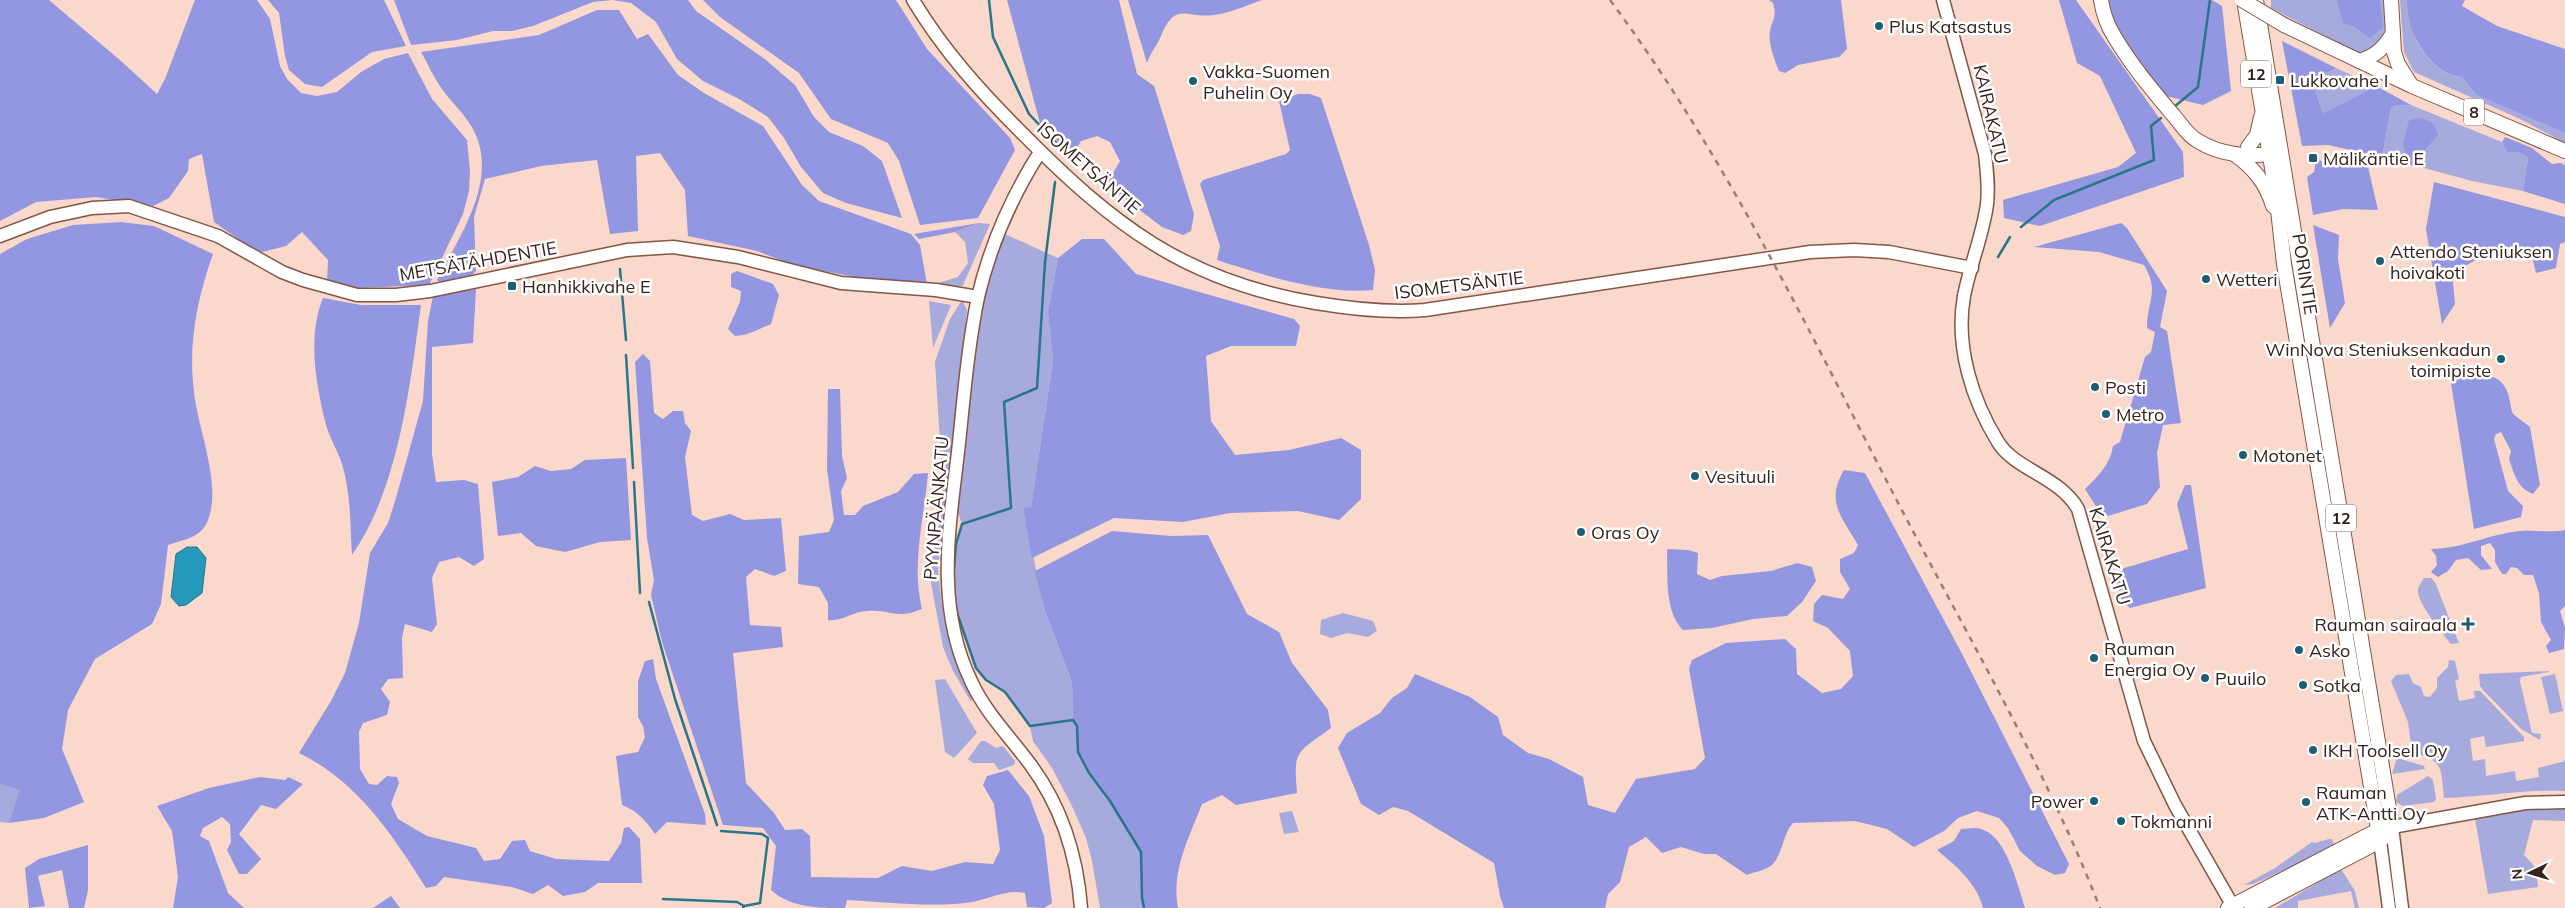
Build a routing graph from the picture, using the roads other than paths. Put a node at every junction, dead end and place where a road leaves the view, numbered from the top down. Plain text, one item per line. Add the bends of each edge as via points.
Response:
1 (913, 0) edge
2 (1943, 0) edge
3 (2101, 0) edge
4 (2250, 0) edge
5 (2391, 0) edge
6 (2393, 32) junction
7 (2359, 61) junction
8 (2412, 86) junction
9 (2262, 112) junction
10 (2177, 119) junction
11 (2248, 147) junction
12 (2565, 151) edge
13 (1040, 152) junction
14 (2272, 152) junction
15 (2234, 154) junction
16 (2279, 229) junction
17 (0, 236) edge
18 (1972, 268) junction
19 (978, 297) junction
20 (2565, 802) edge
21 (2372, 806) junction
22 (2383, 833) junction
23 (2358, 847) junction
24 (2336, 857) junction
25 (2232, 907) edge
26 (1080, 908) edge
27 (2252, 908) edge
28 (2389, 908) edge
29 (2402, 908) edge

1 - 13 main road, ISOMETSÄNTIE via 952,58
2 - 18 main road, KAIRAKATU via 1985,154 1988,179 1984,223
3 - 10 highway via 2114,36 2148,85
4 - 7 highway, 8, bridge via 2284,25
4 - 9 highway, PORINTIE / 12
4 - 14 highway, PORINTIE / 12
5 - 6 highway
6 - 7 highway via 2379,52
6 - 8 highway via 2398,64
7 - 8 highway, 8
8 - 12 highway, 8
9 - 11 highway via 2256,135
9 - 14 highway, PORINTIE / 12
10 - 11 highway via 2208,139
10 - 15 highway via 2197,141
11 - 14 highway
13 - 18 main road, ISOMETSÄNTIE via 1121,222 1199,270 1282,297 1369,310 1410,312 1462,306 1810,252 1889,252
13 - 19 main road, PYYNPÄÄNKATU via 1002,225
14 - 15 highway
14 - 16 highway, PORINTIE / 12
14 - 22 highway, PORINTIE / 12 via 2388,802
15 - 16 highway via 2258,174 2270,197
16 - 21 highway, PORINTIE / 12
17 - 19 main road, METSÄTÄHDENTIE via 50,217 92,208 129,206 218,236 282,272 357,295 430,291 627,250 673,247 738,257 841,283 936,290
18 - 25 main road, KAIRAKATU via 1964,298 1963,340 1969,377 1980,407 1999,444 2065,491 2078,509 2144,741 2175,805
19 - 26 main road, PYYNPÄÄNKATU via 947,540 946,572 951,622 962,662 981,701 1044,785 1065,826 1077,874
20 - 22 main road via 2526,803
21 - 22 highway, PORINTIE / 12
21 - 23 highway, 12
22 - 23 highway
22 - 28 main road, PORINTIE
22 - 29 main road, PORINTIE
23 - 24 highway
24 - 25 highway
24 - 27 highway

